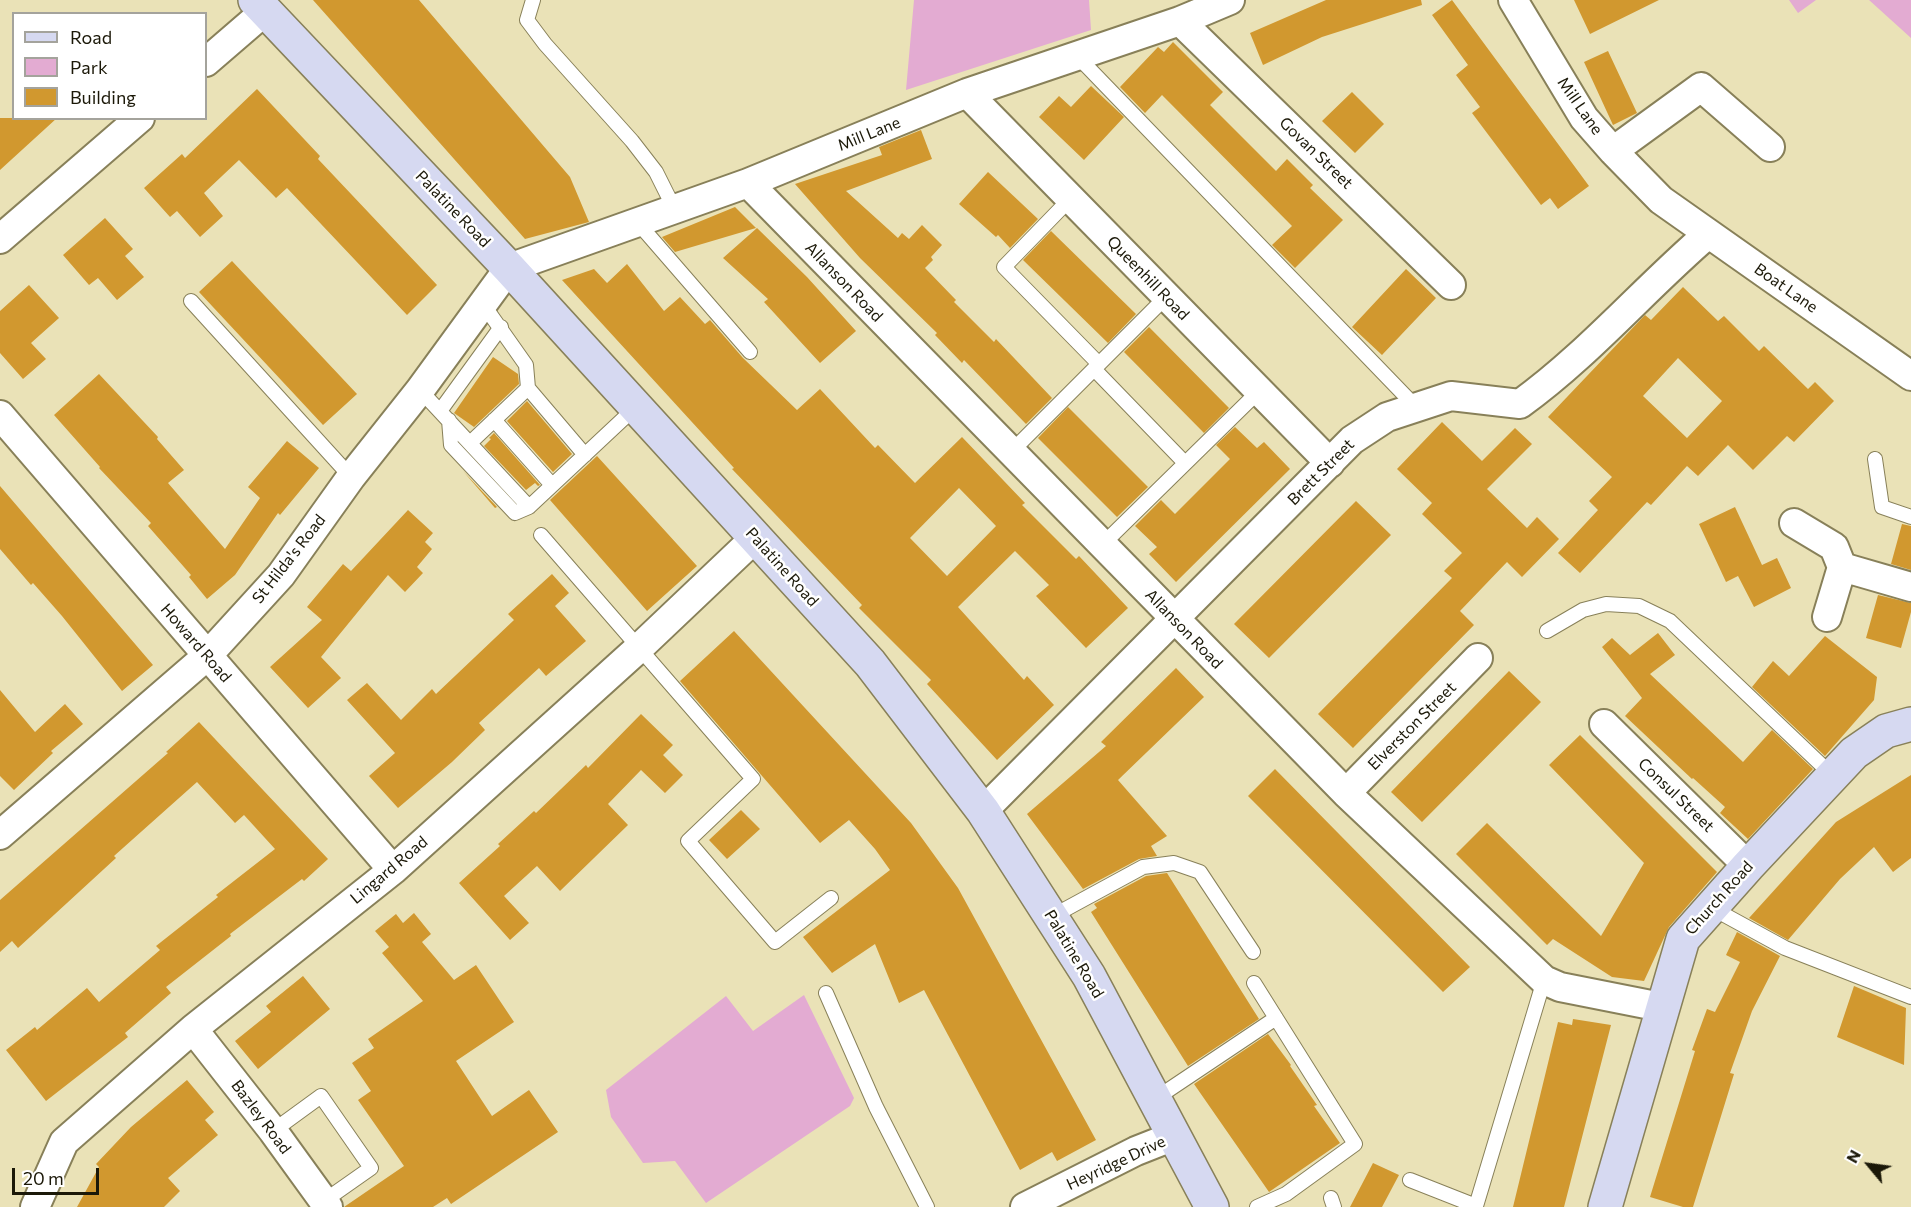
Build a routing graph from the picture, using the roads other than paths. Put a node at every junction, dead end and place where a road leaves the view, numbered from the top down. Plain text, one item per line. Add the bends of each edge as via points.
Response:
1 (533, 0) edge
2 (1230, 0) edge
3 (1513, 0) edge
4 (260, 6) edge
5 (1180, 21) junction
6 (1077, 56) junction
7 (207, 61) edge
8 (967, 93) junction
9 (138, 120) edge
10 (1770, 147) dead end
11 (1613, 151) junction
12 (748, 183) junction
13 (1070, 199) junction
14 (1661, 200) joint
15 (675, 210) junction
16 (638, 223) junction
17 (1708, 234) junction
18 (0, 239) edge
19 (509, 268) junction
20 (1452, 285) dead end
21 (1166, 297) junction
22 (191, 302) dead end
23 (483, 304) junction
24 (501, 327) junction
25 (750, 352) dead end
26 (1097, 366) junction
27 (1911, 376) edge
28 (528, 388) junction
29 (420, 390) junction
30 (1259, 391) junction
31 (637, 406) junction
32 (1416, 407) junction
33 (0, 415) edge
34 (444, 416) junction
35 (494, 420) junction
36 (470, 443) junction
37 (1011, 452) junction
38 (585, 454) junction
39 (1875, 459) dead end
40 (1185, 463) junction
41 (1330, 463) junction
42 (351, 477) junction
43 (552, 485) junction
44 (529, 507) junction
45 (1911, 517) edge
46 (1794, 523) dead end
47 (541, 535) dead end
48 (756, 537) junction
49 (1102, 545) junction
50 (1842, 567) junction
51 (1911, 587) edge
52 (1827, 617) dead end
53 (1175, 620) junction
54 (1547, 631) dead end
55 (639, 648) junction
56 (207, 656) junction
57 (1479, 658) dead end
58 (1604, 723) dead end
59 (1911, 724) edge
60 (1833, 776) junction
61 (1346, 793) junction
62 (983, 811) junction
63 (2, 830) edge
64 (1748, 866) junction
65 (393, 870) junction
66 (831, 898) dead end
67 (1710, 907) junction
68 (1051, 917) junction
69 (1252, 952) dead end
70 (1544, 980) junction
71 (1254, 983) dead end
72 (826, 993) dead end
73 (1911, 997) edge
74 (1661, 1007) junction
75 (1276, 1018) junction
76 (193, 1029) junction
77 (1155, 1099) junction
78 (273, 1131) junction
79 (1174, 1136) junction
80 (1410, 1180) dead end
81 (326, 1204) edge
82 (34, 1207) edge
83 (927, 1207) edge
84 (1025, 1207) edge
85 (1212, 1207) edge
86 (1257, 1207) edge
87 (1605, 1207) edge

1 - 15 lane via 527,20 656,172
2 - 5 street, Mill Lane
3 - 11 street, Mill Lane via 1584,118
4 - 7 street
4 - 19 main road, Palatine Road
5 - 6 street, Mill Lane
5 - 20 street, Govan Street
6 - 8 street, Mill Lane
6 - 32 lane
8 - 12 street, Mill Lane
8 - 13 street, Queenhill Road
9 - 18 street
10 - 11 street via 1701,87
11 - 14 street, Mill Lane
12 - 15 street, Mill Lane
12 - 37 street, Allanson Road
13 - 21 street, Queenhill Road
13 - 26 lane via 1004,267
14 - 17 street, Boat Lane
15 - 16 street, Mill Lane
16 - 19 street, Mill Lane
16 - 25 lane
17 - 27 street, Boat Lane
17 - 32 street, Brett Street via 1555,378 1520,404 1451,396
19 - 23 street, St Hilda's Road
19 - 31 main road, Palatine Road
21 - 26 lane
21 - 30 street, Queenhill Road
22 - 42 lane
23 - 24 lane
23 - 29 street, St Hilda's Road
24 - 28 lane via 526,365
24 - 34 lane
26 - 37 lane
26 - 40 lane
28 - 35 lane
28 - 38 lane
29 - 34 lane
29 - 42 street, St Hilda's Road
30 - 40 lane
30 - 41 street, Queenhill Road
31 - 38 lane
31 - 48 main road, Palatine Road
32 - 41 street, Brett Street via 1387,417 1352,440
33 - 56 street, Howard Road
34 - 36 lane
34 - 44 lane via 451,445 502,501 515,513
35 - 36 lane
35 - 43 lane
36 - 44 lane
37 - 49 street, Allanson Road
38 - 43 lane
39 - 45 lane via 1882,507
40 - 49 lane
41 - 53 street, Brett Street
42 - 56 street, St Hilda's Road via 281,575
43 - 44 lane
46 - 50 street via 1834,547
47 - 55 lane
48 - 55 street, Lingard Road
48 - 62 main road, Palatine Road via 870,663
49 - 53 street, Allanson Road
50 - 51 street
50 - 52 street
53 - 61 street, Allanson Road
53 - 62 street, Brett Street
54 - 60 lane via 1583,610 1606,604 1639,606 1670,621
55 - 65 street, Lingard Road
55 - 66 lane via 753,779 688,841 775,942
56 - 63 street, St Hilda's Road
56 - 65 street, Howard Road
57 - 61 street, Elverston Street
58 - 64 street, Consul Street
59 - 60 main road, Church Road via 1886,731 1854,753
60 - 64 main road, Church Road
61 - 70 street, Allanson Road
62 - 68 main road, Palatine Road
64 - 67 main road, Church Road
65 - 76 street, Lingard Road
67 - 73 lane via 1785,948
67 - 74 main road, Church Road via 1683,939
68 - 69 lane via 1143,867 1174,863 1200,872
68 - 77 main road, Palatine Road via 1089,976
70 - 74 street, Allanson Road via 1560,987
70 - 80 lane via 1476,1206
71 - 75 lane
72 - 83 lane via 876,1107
74 - 87 main road, Church Road
75 - 77 lane
75 - 86 lane via 1355,1144 1286,1194
76 - 78 street, Bazley Road
76 - 82 street, Lingard Road via 64,1142
77 - 79 main road, Palatine Road
78 - 81 street, Bazley Road
78 - 81 lane via 321,1096 371,1168
79 - 84 street, Heyridge Drive
79 - 85 main road, Palatine Road

